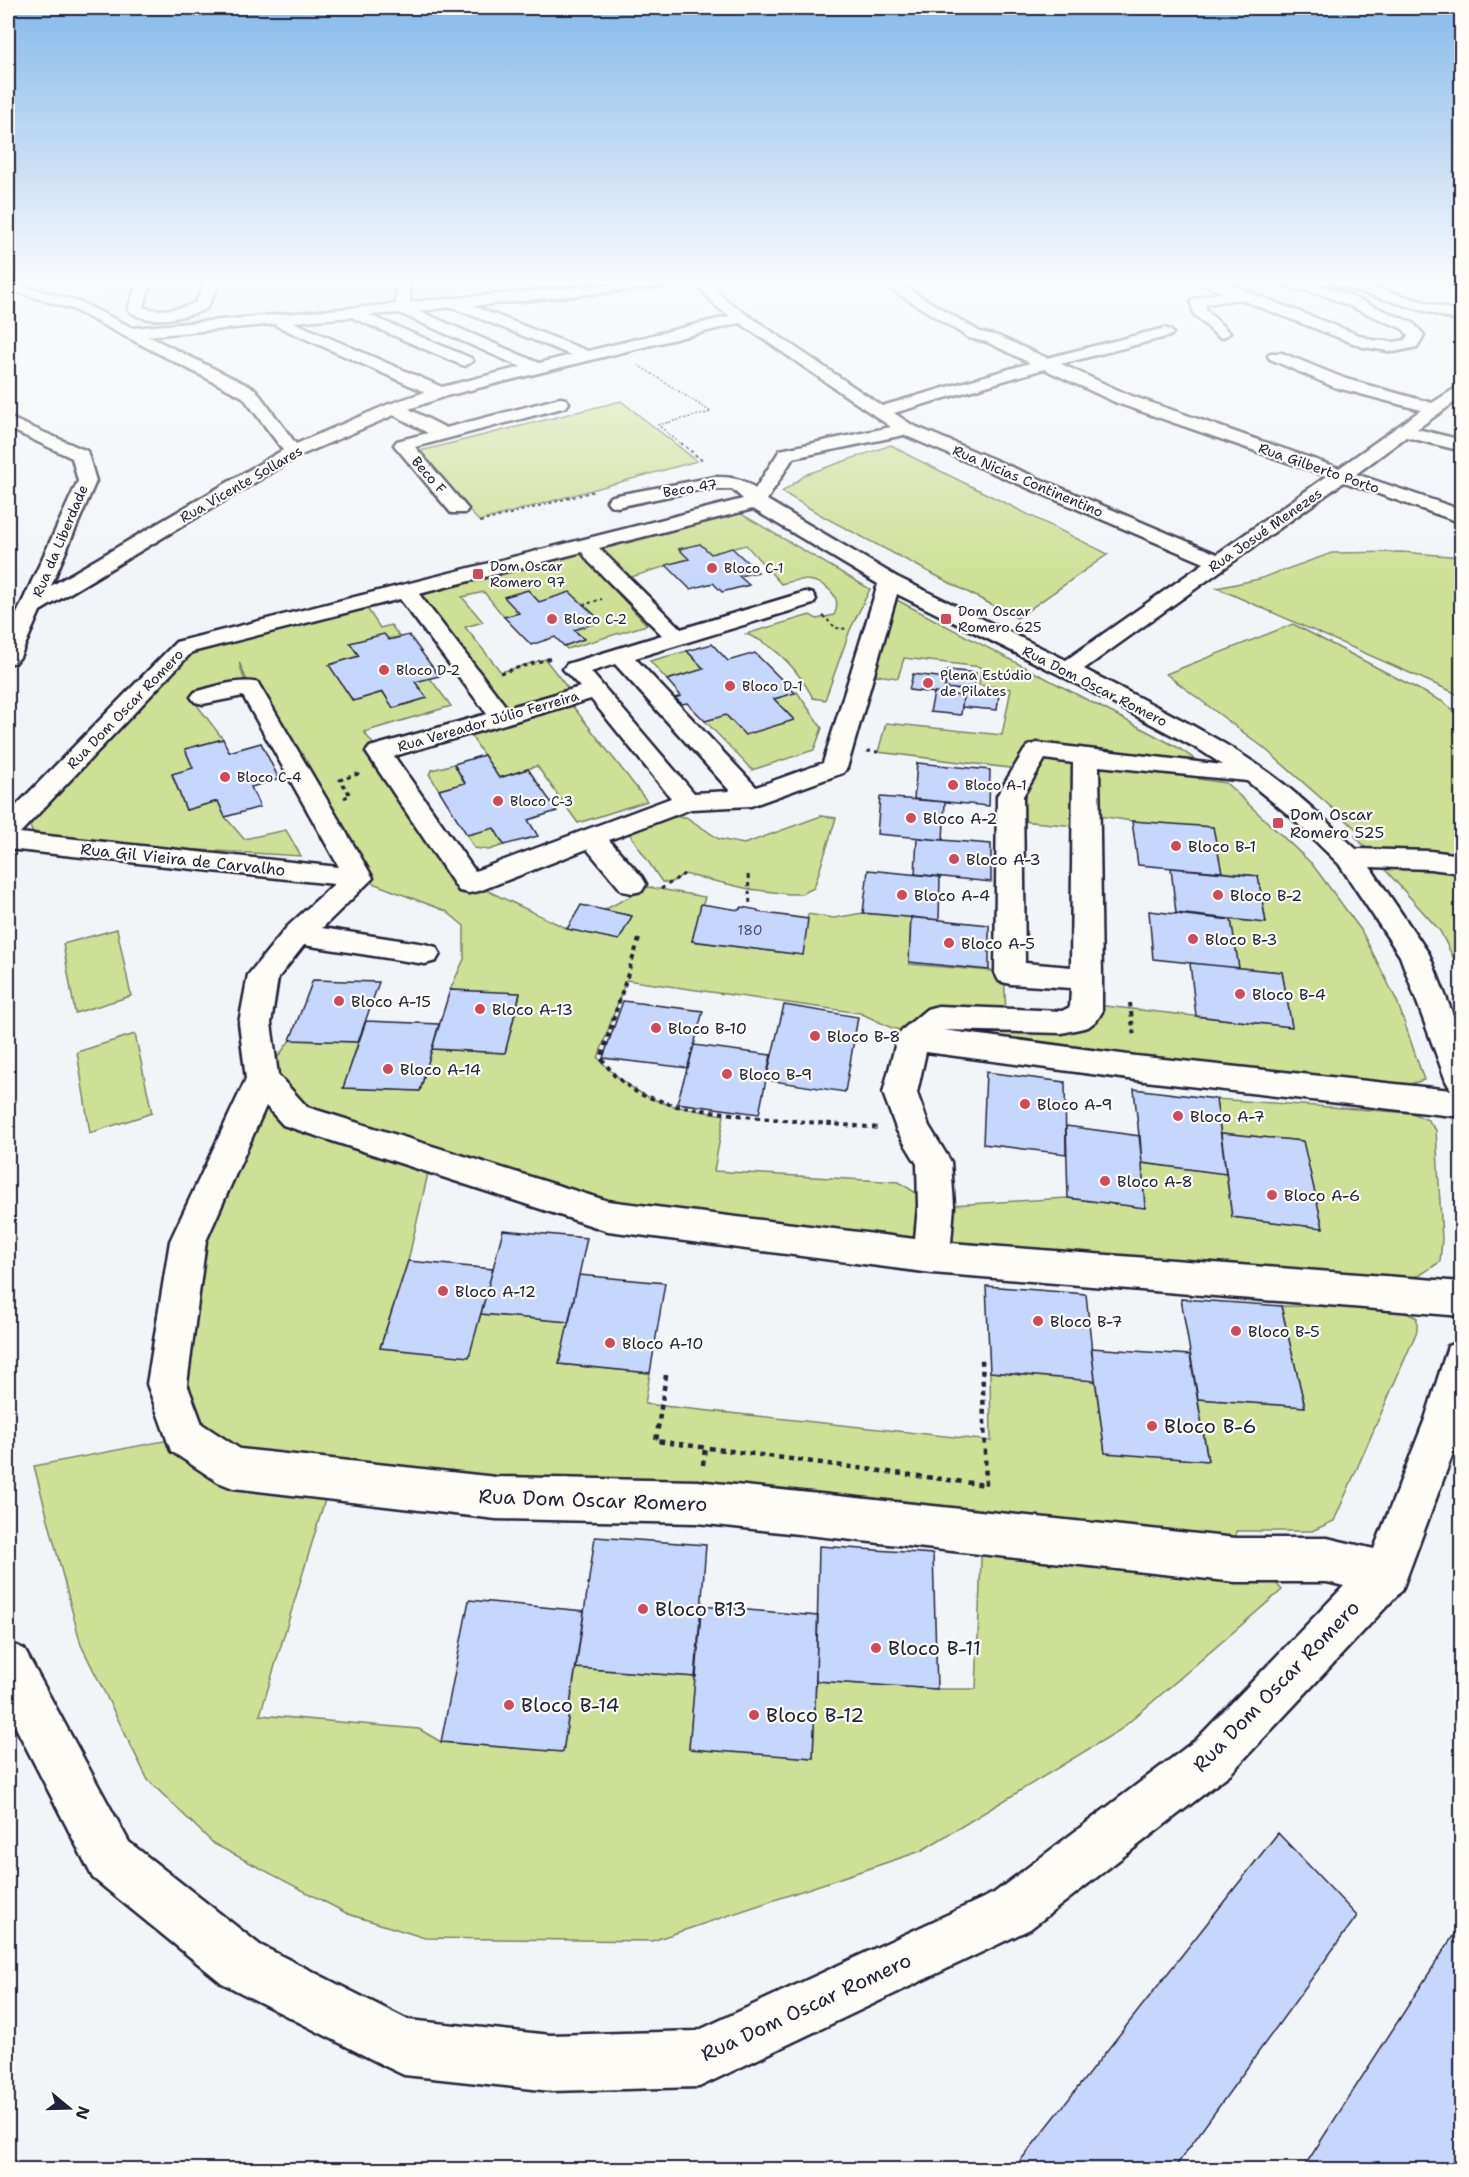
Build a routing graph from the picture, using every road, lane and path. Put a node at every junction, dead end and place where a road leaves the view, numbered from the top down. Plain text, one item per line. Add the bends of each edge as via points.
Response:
1 (228, 383) edge
2 (419, 383) edge
3 (477, 383) edge
4 (665, 383) edge
5 (836, 383) edge
6 (979, 383) edge
7 (1086, 383) edge
8 (1339, 383) edge
9 (1461, 389) edge
10 (440, 392) junction
11 (560, 403) dead end
12 (395, 408) junction
13 (1432, 408) junction
14 (879, 412) junction
15 (8, 423) edge
16 (906, 429) junction
17 (1402, 430) junction
18 (444, 434) junction
19 (1461, 446) edge
20 (293, 452) junction
21 (1342, 476) junction
22 (703, 484) junction
23 (596, 490) dead end
24 (617, 501) dead end
25 (756, 502) junction
26 (458, 509) joint
27 (1461, 517) edge
28 (586, 544) junction
29 (1218, 562) junction
30 (889, 582) junction
31 (405, 591) junction
32 (805, 599) joint
33 (32, 606) junction
34 (850, 630) dead end
35 (676, 637) junction
36 (619, 655) junction
37 (8, 657) edge
38 (1068, 670) junction
39 (596, 690) junction
40 (204, 697) dead end
41 (502, 717) junction
42 (379, 752) junction
43 (1086, 757) junction
44 (1254, 774) junction
45 (751, 798) junction
46 (687, 801) junction
47 (318, 807) junction
48 (8, 829) edge
49 (591, 837) junction
50 (8, 840) edge
51 (1349, 858) junction
52 (1461, 864) edge
53 (684, 874) dead end
54 (748, 875) dead end
55 (359, 878) junction
56 (632, 884) dead end
57 (661, 890) dead end
58 (750, 905) dead end
59 (297, 934) junction
60 (639, 939) dead end
61 (425, 954) dead end
62 (1087, 979) junction
63 (1130, 1003) dead end
64 (913, 1038) junction
65 (1134, 1044) dead end
66 (262, 1079) junction
67 (1461, 1081) edge
68 (1461, 1104) edge
69 (914, 1131) junction
70 (932, 1257) junction
71 (1461, 1299) edge
72 (981, 1358) dead end
73 (1461, 1359) edge
74 (666, 1375) dead end
75 (705, 1448) junction
76 (701, 1474) dead end
77 (1386, 1574) junction
78 (8, 1665) edge

1 - 20 street via 249,393
2 - 10 street
3 - 10 street, Rua Vicente Sollares
4 - 22 path via 711,412 658,425 704,462 675,469
5 - 14 street, Rua Nicias Continentino
6 - 14 street
7 - 21 street, Rua Gilberto Porto
8 - 13 street
9 - 13 street, Rua Josué Menezes
10 - 12 street, Rua Vicente Sollares
11 - 18 street, Beco F
12 - 18 street
12 - 20 street, Rua Vicente Sollares
13 - 17 street, Rua Josué Menezes
14 - 16 street, Rua Nicias Continentino
15 - 33 street, Rua da Liberdade via 81,455 87,481
16 - 25 street via 786,453
16 - 29 street, Rua Nicias Continentino
17 - 19 street
17 - 21 street, Rua Josué Menezes
18 - 26 street, Beco F via 403,445
20 - 33 street, Rua Vicente Sollares
21 - 27 street, Rua Gilberto Porto
21 - 29 street, Rua Josué Menezes
22 - 24 street, Beco 47
22 - 25 street, Beco 47 via 731,482 742,486
23 - 26 path via 473,524
25 - 28 street, Rua Dom Oscar Romero
25 - 30 street, Rua Dom Oscar Romero
28 - 31 street, Rua Dom Oscar Romero
28 - 35 street
29 - 38 street, Rua Josué Menezes
30 - 38 street, Rua Dom Oscar Romero
30 - 45 street, Rua Vereador Júlio Ferreira via 834,768
31 - 41 street
31 - 48 street, Rua Dom Oscar Romero via 183,647
32 - 34 path via 836,628
32 - 35 street
33 - 37 street, Rua da Liberdade
35 - 36 street
36 - 39 street via 575,669
36 - 45 street
38 - 44 street, Rua Dom Oscar Romero via 1209,745
39 - 41 street, Rua Vereador Júlio Ferreira
39 - 46 street, Rua Vereador Júlio Ferreira
40 - 47 street via 250,688
41 - 42 street, Rua Vereador Júlio Ferreira
42 - 47 path via 351,761 358,774 340,780 350,795
42 - 49 street, Rua Vereador Júlio Ferreira via 469,884
43 - 44 street
43 - 62 street
43 - 62 street via 1037,751 1010,796 1010,973
44 - 51 street, Rua Dom Oscar Romero
45 - 46 street, Rua Vereador Júlio Ferreira
46 - 49 street, Rua Vereador Júlio Ferreira
47 - 55 street
49 - 56 street
50 - 55 street, Rua Gil Vieira de Carvalho
51 - 52 street
51 - 67 street, Rua Dom Oscar Romero via 1414,954
53 - 57 path
54 - 58 path
55 - 59 street
59 - 61 street
59 - 66 street via 263,975 255,1023
60 - 69 path via 601,1058 615,1076 639,1094 676,1106 759,1118
62 - 64 street via 1086,1012 1077,1018 1062,1022 938,1017
63 - 65 path
64 - 68 street via 1160,1071
64 - 69 street via 900,1093
66 - 70 street via 295,1116 608,1216
66 - 77 street, Rua Dom Oscar Romero via 188,1241 167,1384 186,1437 233,1468 496,1498 697,1502 1236,1560 1327,1560
69 - 70 street via 934,1162
70 - 71 street
72 - 75 path via 986,1485
73 - 77 street, Rua Dom Oscar Romero via 1445,1419
74 - 75 path via 656,1441
75 - 76 path
77 - 78 street, Rua Dom Oscar Romero via 1214,1756 1012,1911 699,2059 550,2063 404,2047 241,1964 111,1860

